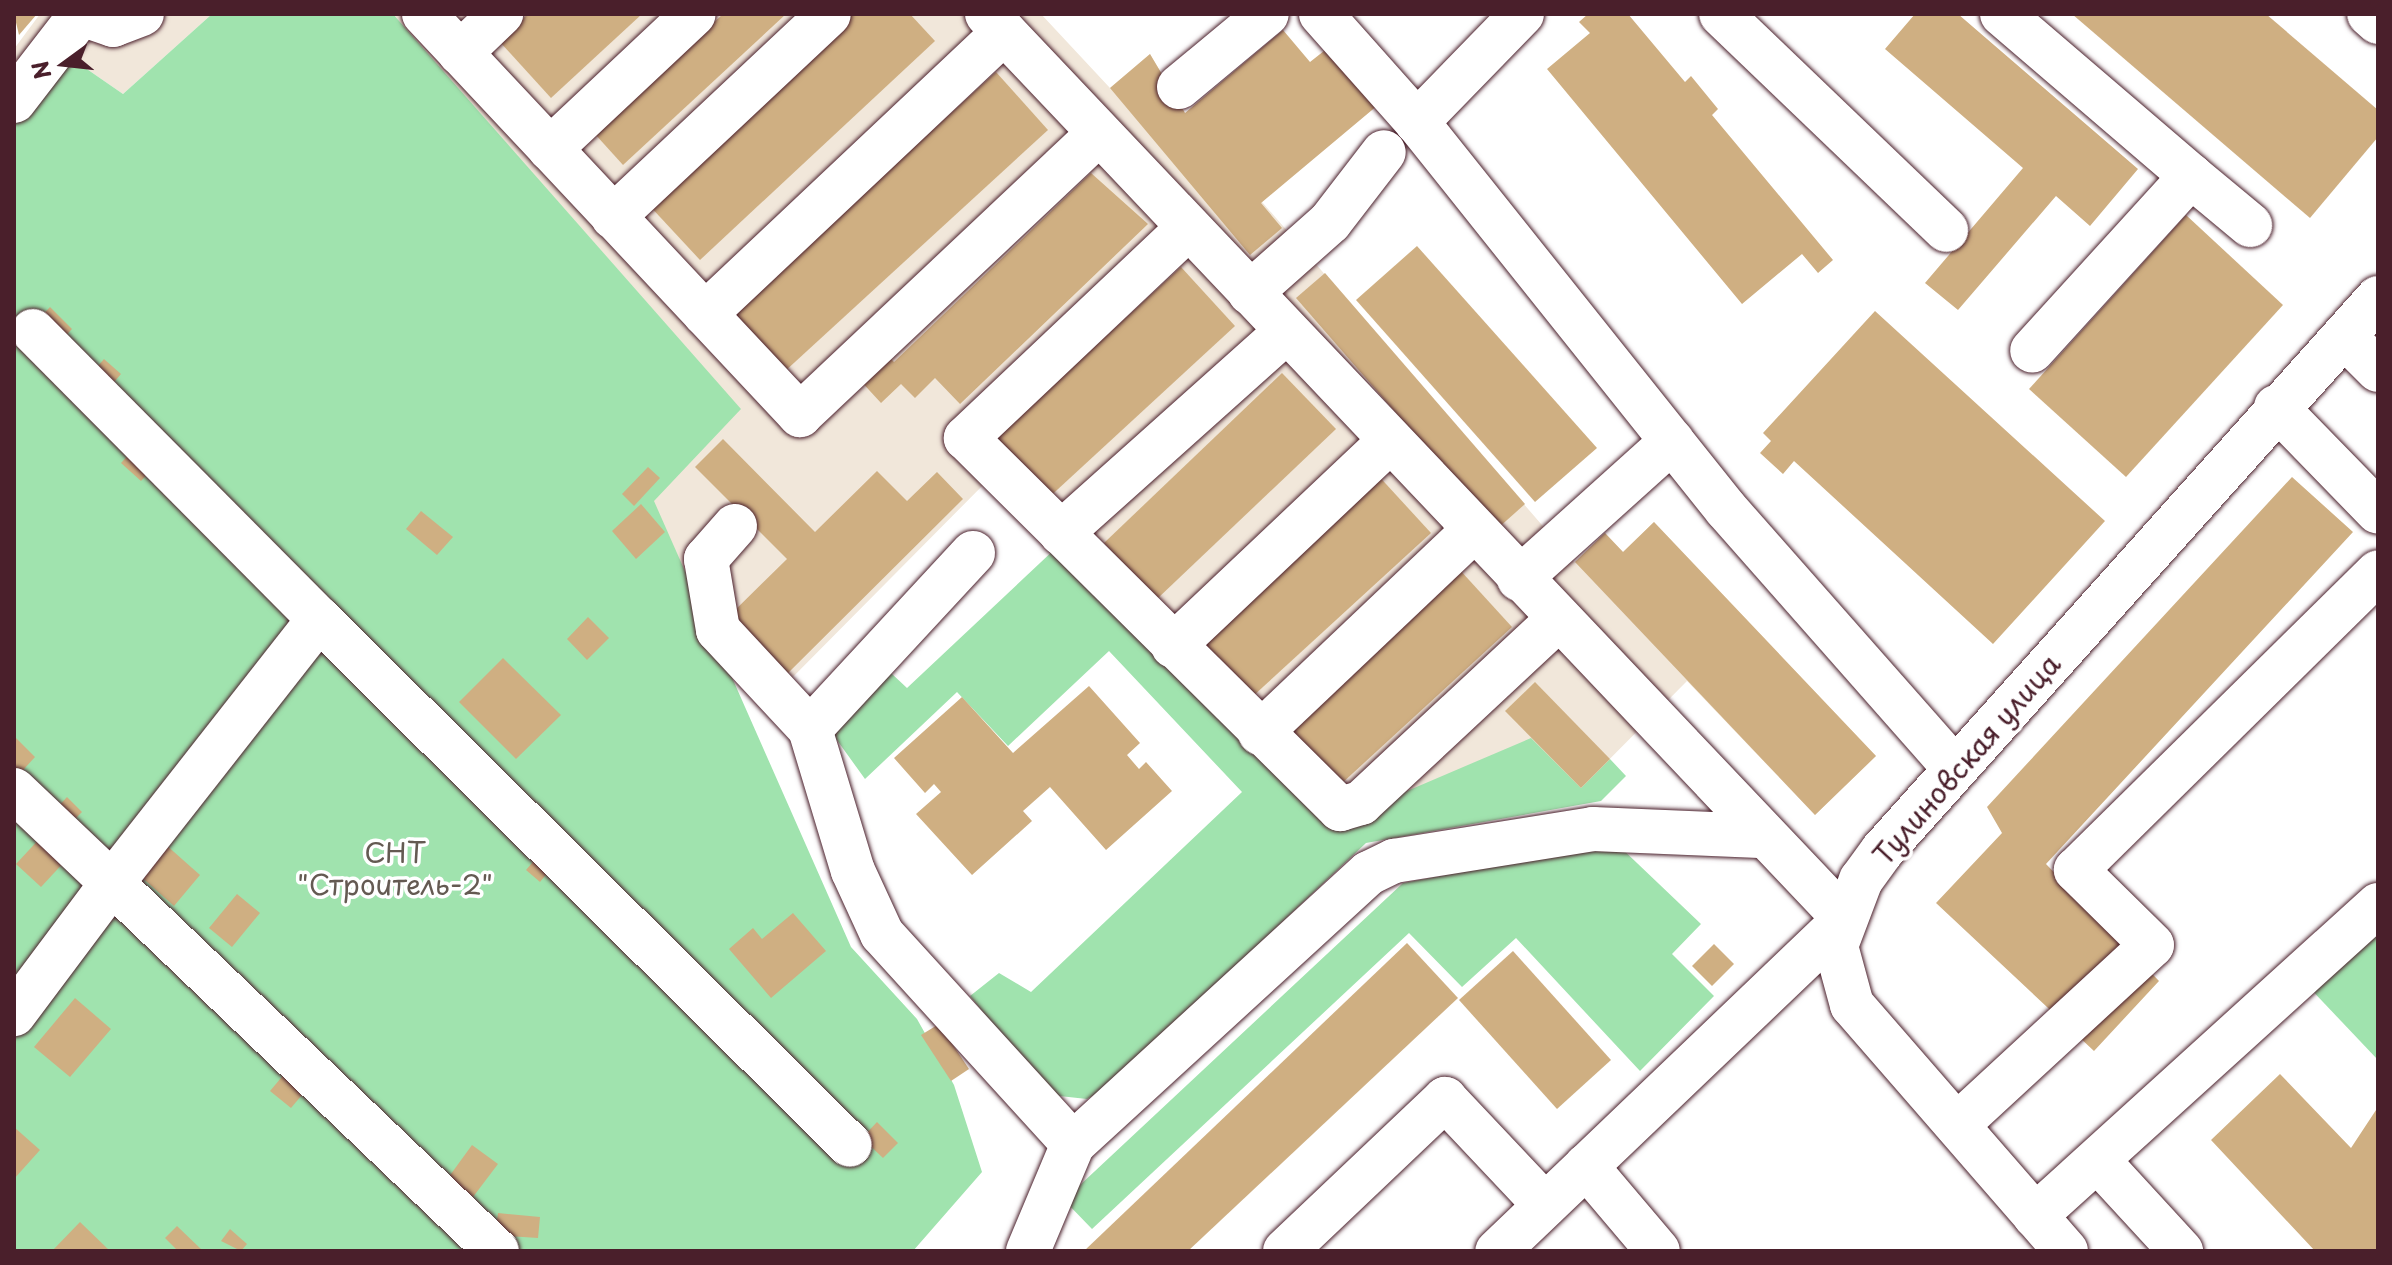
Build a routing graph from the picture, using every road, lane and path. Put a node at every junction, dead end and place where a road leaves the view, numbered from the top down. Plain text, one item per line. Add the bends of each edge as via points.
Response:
1 (142, 14) edge
2 (424, 14) edge
3 (501, 14) edge
4 (694, 14) edge
5 (829, 14) edge
6 (1267, 14) edge
7 (1321, 14) edge
8 (1522, 14) edge
9 (1721, 14) edge
10 (2002, 14) edge
11 (2369, 14) edge
12 (2378, 22) edge
13 (996, 23) edge
14 (460, 53) junction
15 (1179, 87) dead end
16 (14, 101) edge
17 (1417, 122) junction
18 (1099, 133) junction
19 (550, 149) junction
20 (1384, 152) dead end
21 (2191, 176) junction
22 (613, 217) junction
23 (2250, 225) dead end
24 (1188, 228) junction
25 (1946, 230) dead end
26 (1250, 293) junction
27 (2378, 298) edge
28 (705, 314) junction
29 (33, 331) dead end
30 (1286, 332) junction
31 (2344, 336) junction
32 (2032, 351) dead end
33 (2378, 370) edge
34 (2276, 407) junction
35 (1672, 441) junction
36 (1389, 442) junction
37 (2378, 512) edge
38 (735, 526) dead end
39 (1473, 531) junction
40 (1061, 533) junction
41 (973, 553) dead end
42 (2378, 572) edge
43 (1519, 579) junction
44 (319, 619) junction
45 (1557, 620) junction
46 (1173, 646) junction
47 (810, 729) junction
48 (1260, 733) junction
49 (1955, 769) junction
50 (14, 790) edge
51 (1760, 836) junction
52 (112, 883) junction
53 (2378, 905) edge
54 (1845, 919) junction
55 (14, 1014) edge
56 (1957, 1125) junction
57 (1073, 1144) junction
58 (850, 1145) dead end
59 (2100, 1163) junction
60 (1586, 1166) junction
61 (2035, 1216) junction
62 (1523, 1232) edge
63 (1033, 1248) edge
64 (497, 1251) edge
65 (1285, 1251) edge
66 (1658, 1251) edge
67 (2066, 1251) edge
68 (2181, 1251) edge

1 - 16 street via 113,25 81,14
2 - 14 street
3 - 14 street
4 - 19 street
5 - 22 street
6 - 15 street
7 - 17 street
8 - 17 street
9 - 25 street
10 - 21 street
11 - 12 street
13 - 18 street
13 - 28 street
14 - 19 street
17 - 35 street
18 - 24 street
18 - 28 street via 800,415
19 - 22 street
20 - 26 street via 1330,222
21 - 23 street
21 - 32 street
22 - 28 street
24 - 26 street
24 - 40 street via 966,438
26 - 30 street
27 - 31 street, Тулиновская улица
29 - 44 street
30 - 36 street
30 - 40 street
31 - 33 street
31 - 34 street, Тулиновская улица
34 - 37 street
34 - 49 street, Тулиновская улица
35 - 43 street
35 - 49 street
36 - 39 street
36 - 46 street
38 - 47 street via 706,559 718,630
39 - 43 street
39 - 48 street
40 - 46 street
41 - 47 street
42 - 56 street via 2076,870 2152,945
43 - 45 street
44 - 52 street
44 - 58 street
45 - 48 street via 1353,808 1334,807
45 - 51 street
46 - 48 street
47 - 57 street via 853,871 882,934
49 - 54 street, Тулиновская улица via 1882,851
50 - 52 street
51 - 54 street
51 - 57 street via 1593,829 1394,861 1344,890
52 - 55 street
52 - 64 street
53 - 59 street
54 - 56 street, Тулиновская улица via 1836,946 1852,1005
54 - 60 street
56 - 61 street, Тулиновская улица
57 - 63 street
59 - 61 street
59 - 68 street
60 - 62 street
60 - 66 street
61 - 67 street, Тулиновская улица
62 - 65 street via 1445,1099

